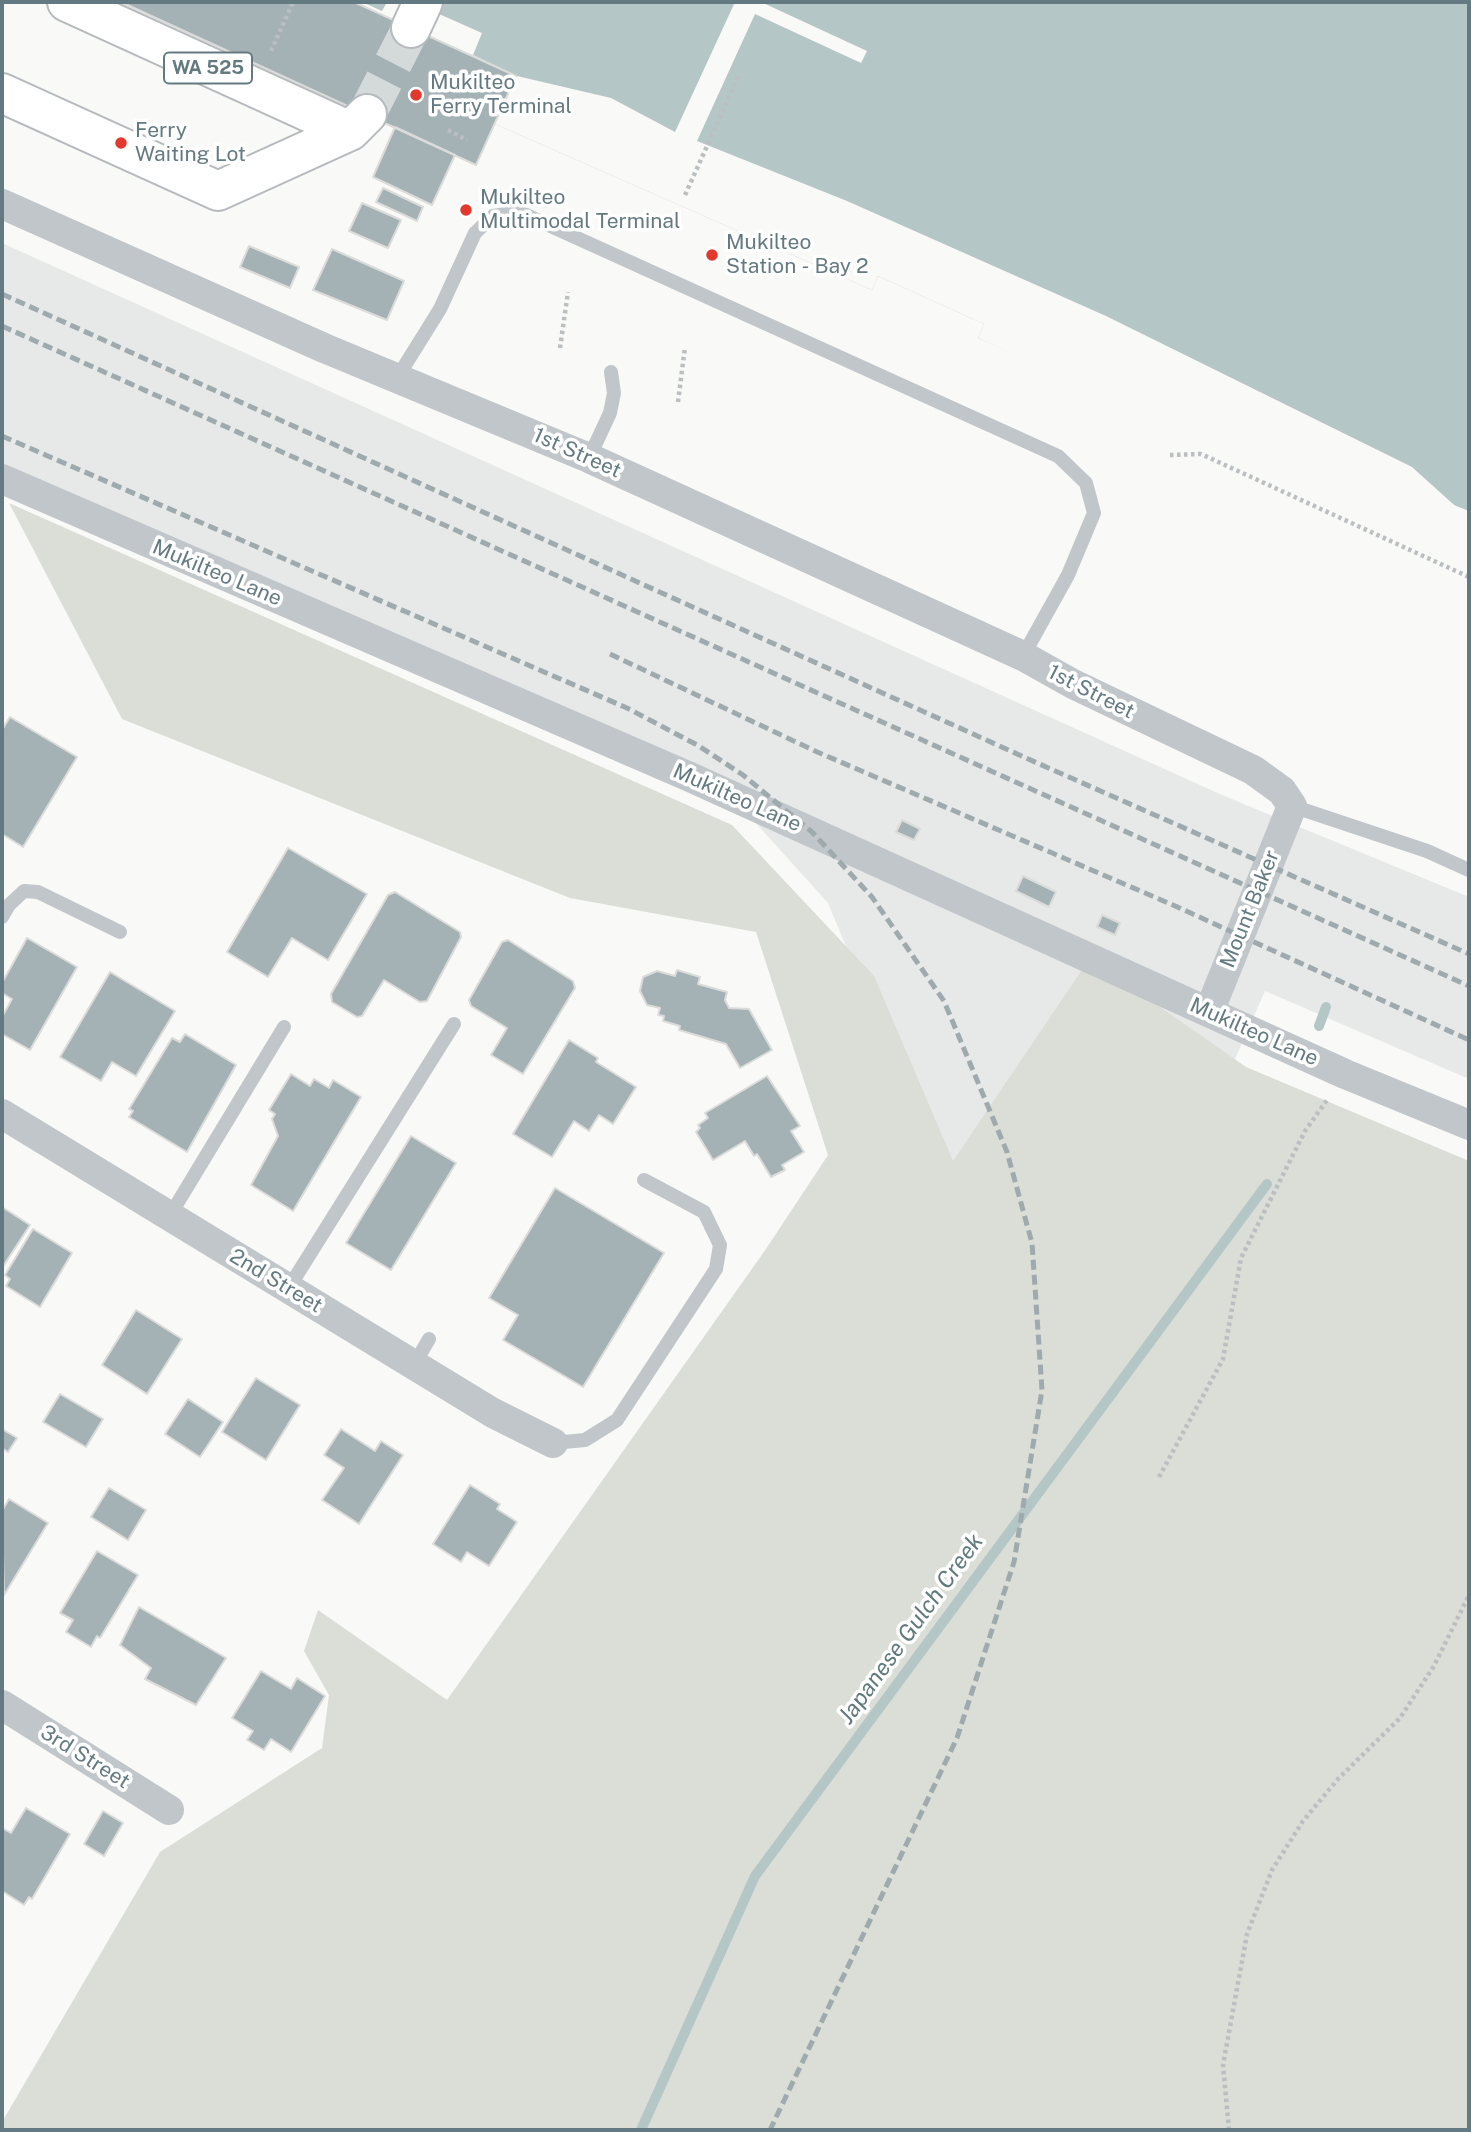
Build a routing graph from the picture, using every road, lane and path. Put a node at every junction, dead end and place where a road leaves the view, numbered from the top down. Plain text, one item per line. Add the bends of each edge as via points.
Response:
1 (67, 2) edge
2 (293, 2) edge
3 (271, 51) dead end
4 (740, 73) dead end
5 (2, 93) edge
6 (448, 130) dead end
7 (467, 141) dead end
8 (685, 195) dead end
9 (2, 204) edge
10 (568, 292) dead end
11 (685, 347) dead end
12 (560, 348) dead end
13 (611, 372) dead end
14 (397, 378) junction
15 (678, 402) dead end
16 (1170, 455) dead end
17 (589, 458) junction
18 (2, 480) edge
19 (1469, 577) edge
20 (1023, 656) junction
21 (1292, 806) junction
22 (1469, 870) edge
23 (2, 917) edge
24 (120, 932) dead end
25 (1209, 1012) junction
26 (454, 1024) dead end
27 (284, 1027) dead end
28 (1345, 1074) junction
29 (2, 1114) edge
30 (1469, 1125) edge
31 (644, 1180) dead end
32 (169, 1217) junction
33 (288, 1289) junction
34 (429, 1339) dead end
35 (414, 1365) junction
36 (553, 1443) joint
37 (1159, 1477) dead end
38 (1469, 1595) edge
39 (2, 1705) edge
40 (169, 1810) dead end
41 (1229, 2130) edge

1 - 5 main road, WA 525 via 358,123 218,191
2 - 3 path
4 - 8 path
6 - 7 path
9 - 14 street, 1st Street
10 - 12 path
11 - 15 path
13 - 17 lane via 614,393 610,413
14 - 17 street, 1st Street
14 - 20 lane via 440,309 475,233 493,216 520,212 1058,456 1086,484 1094,513 1068,575
16 - 19 path via 1201,454
17 - 20 street, 1st Street
18 - 25 street, Mukilteo Lane via 690,777
20 - 21 street, 1st Street via 1253,770 1282,791
21 - 22 lane via 1414,846
21 - 25 street, Mount Baker
23 - 24 lane via 24,891 38,892
25 - 28 street, Mukilteo Lane
26 - 33 lane
27 - 32 lane
28 - 30 street, Mukilteo Lane
28 - 37 path via 1305,1131 1241,1258 1223,1359
29 - 32 street, 2nd Street
31 - 36 lane via 704,1212 720,1245 716,1269 617,1420 585,1440
32 - 33 street, 2nd Street
33 - 35 street, 2nd Street
34 - 35 lane
35 - 36 street, 2nd Street
38 - 41 path via 1434,1666 1400,1718 1338,1779 1303,1821 1272,1870 1247,1934 1223,2065
39 - 40 street, 3rd Street

